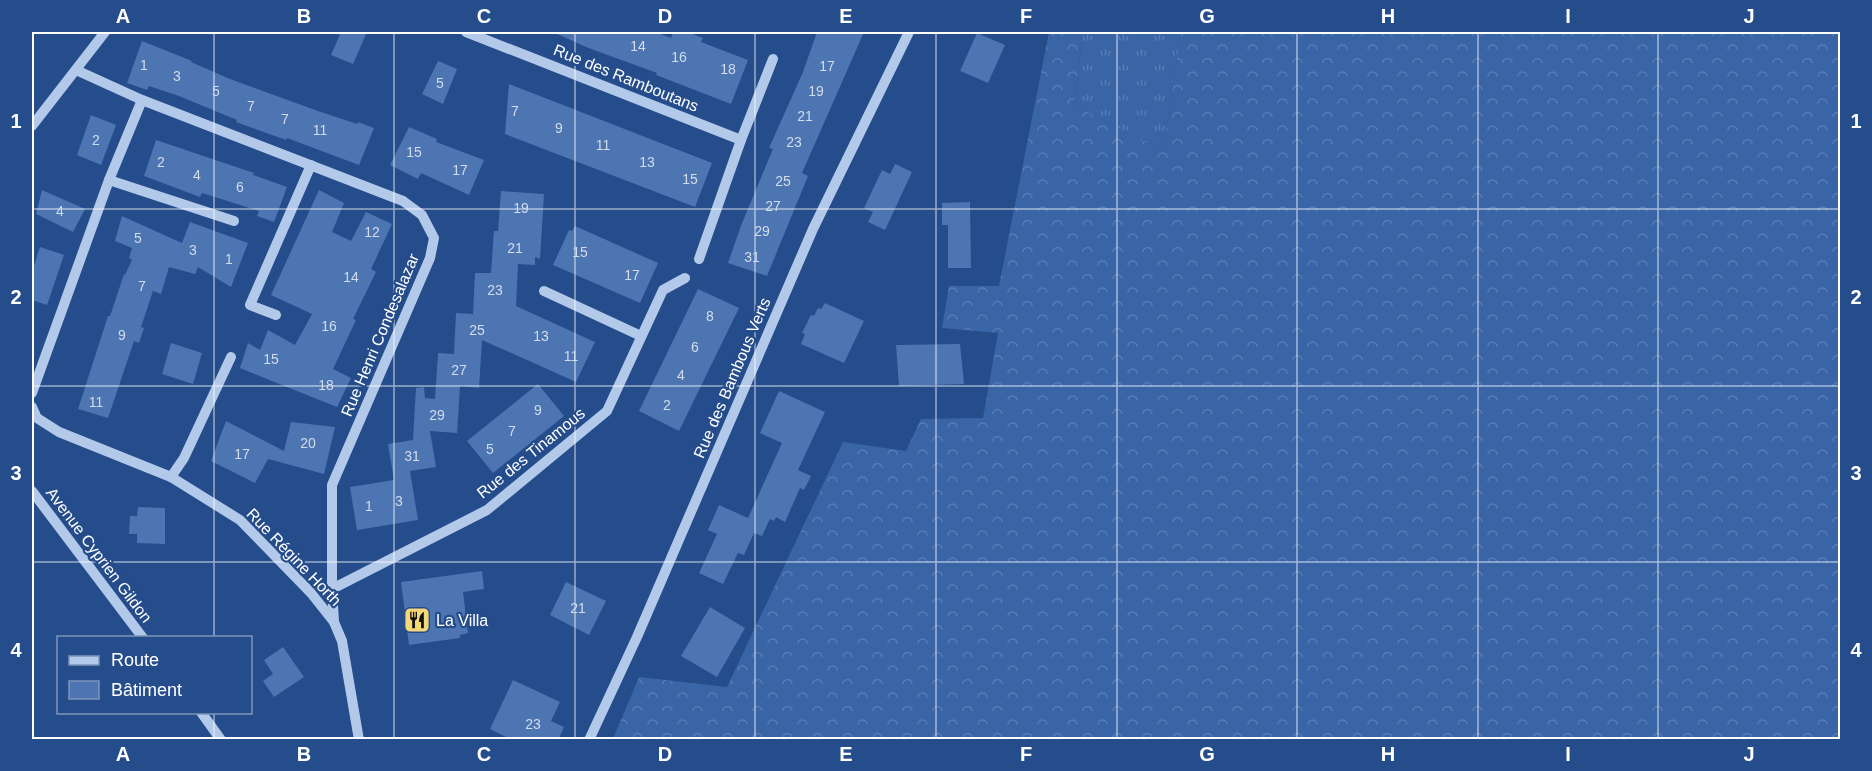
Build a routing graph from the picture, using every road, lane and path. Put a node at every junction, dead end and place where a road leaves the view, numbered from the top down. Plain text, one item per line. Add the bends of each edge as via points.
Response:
1 (105, 32) edge
2 (466, 32) edge
3 (909, 32) edge
4 (773, 59) dead end
5 (76, 70) junction
6 (142, 100) junction
7 (32, 126) edge
8 (741, 140) junction
9 (311, 165) junction
10 (109, 180) junction
11 (234, 221) dead end
12 (699, 259) dead end
13 (685, 278) dead end
14 (544, 291) dead end
15 (276, 315) dead end
16 (642, 336) junction
17 (231, 357) dead end
18 (32, 393) edge
19 (32, 407) edge
20 (171, 477) junction
21 (32, 491) edge
22 (332, 589) junction
23 (334, 622) junction
24 (141, 636) edge
25 (202, 714) edge
26 (221, 740) edge
27 (358, 740) edge
28 (589, 740) edge

1 - 5 street
2 - 8 street, Rue des Ramboutans
3 - 28 street, Rue des Bambous Verts via 813,230
4 - 8 street
5 - 6 street, Rue Henri Condesalazar
5 - 7 street
6 - 9 street, Rue Henri Condesalazar
6 - 10 street
8 - 12 street
9 - 15 street via 250,305
9 - 22 street, Rue Henri Condesalazar via 403,201 422,215 434,238 430,258 332,485
10 - 11 street
10 - 18 street
13 - 16 street, Rue des Tinamous via 663,290
14 - 16 street
16 - 22 street, Rue des Tinamous via 607,411 487,510
17 - 20 street via 184,458
19 - 20 street, Rue Régine Horth via 37,418 59,432
20 - 23 street, Rue Régine Horth via 240,520
21 - 24 street, Avenue Cyprien Gildon
22 - 23 street, Rue Henri Condesalazar
23 - 27 street, Rue Régine Horth via 342,641
25 - 26 street

